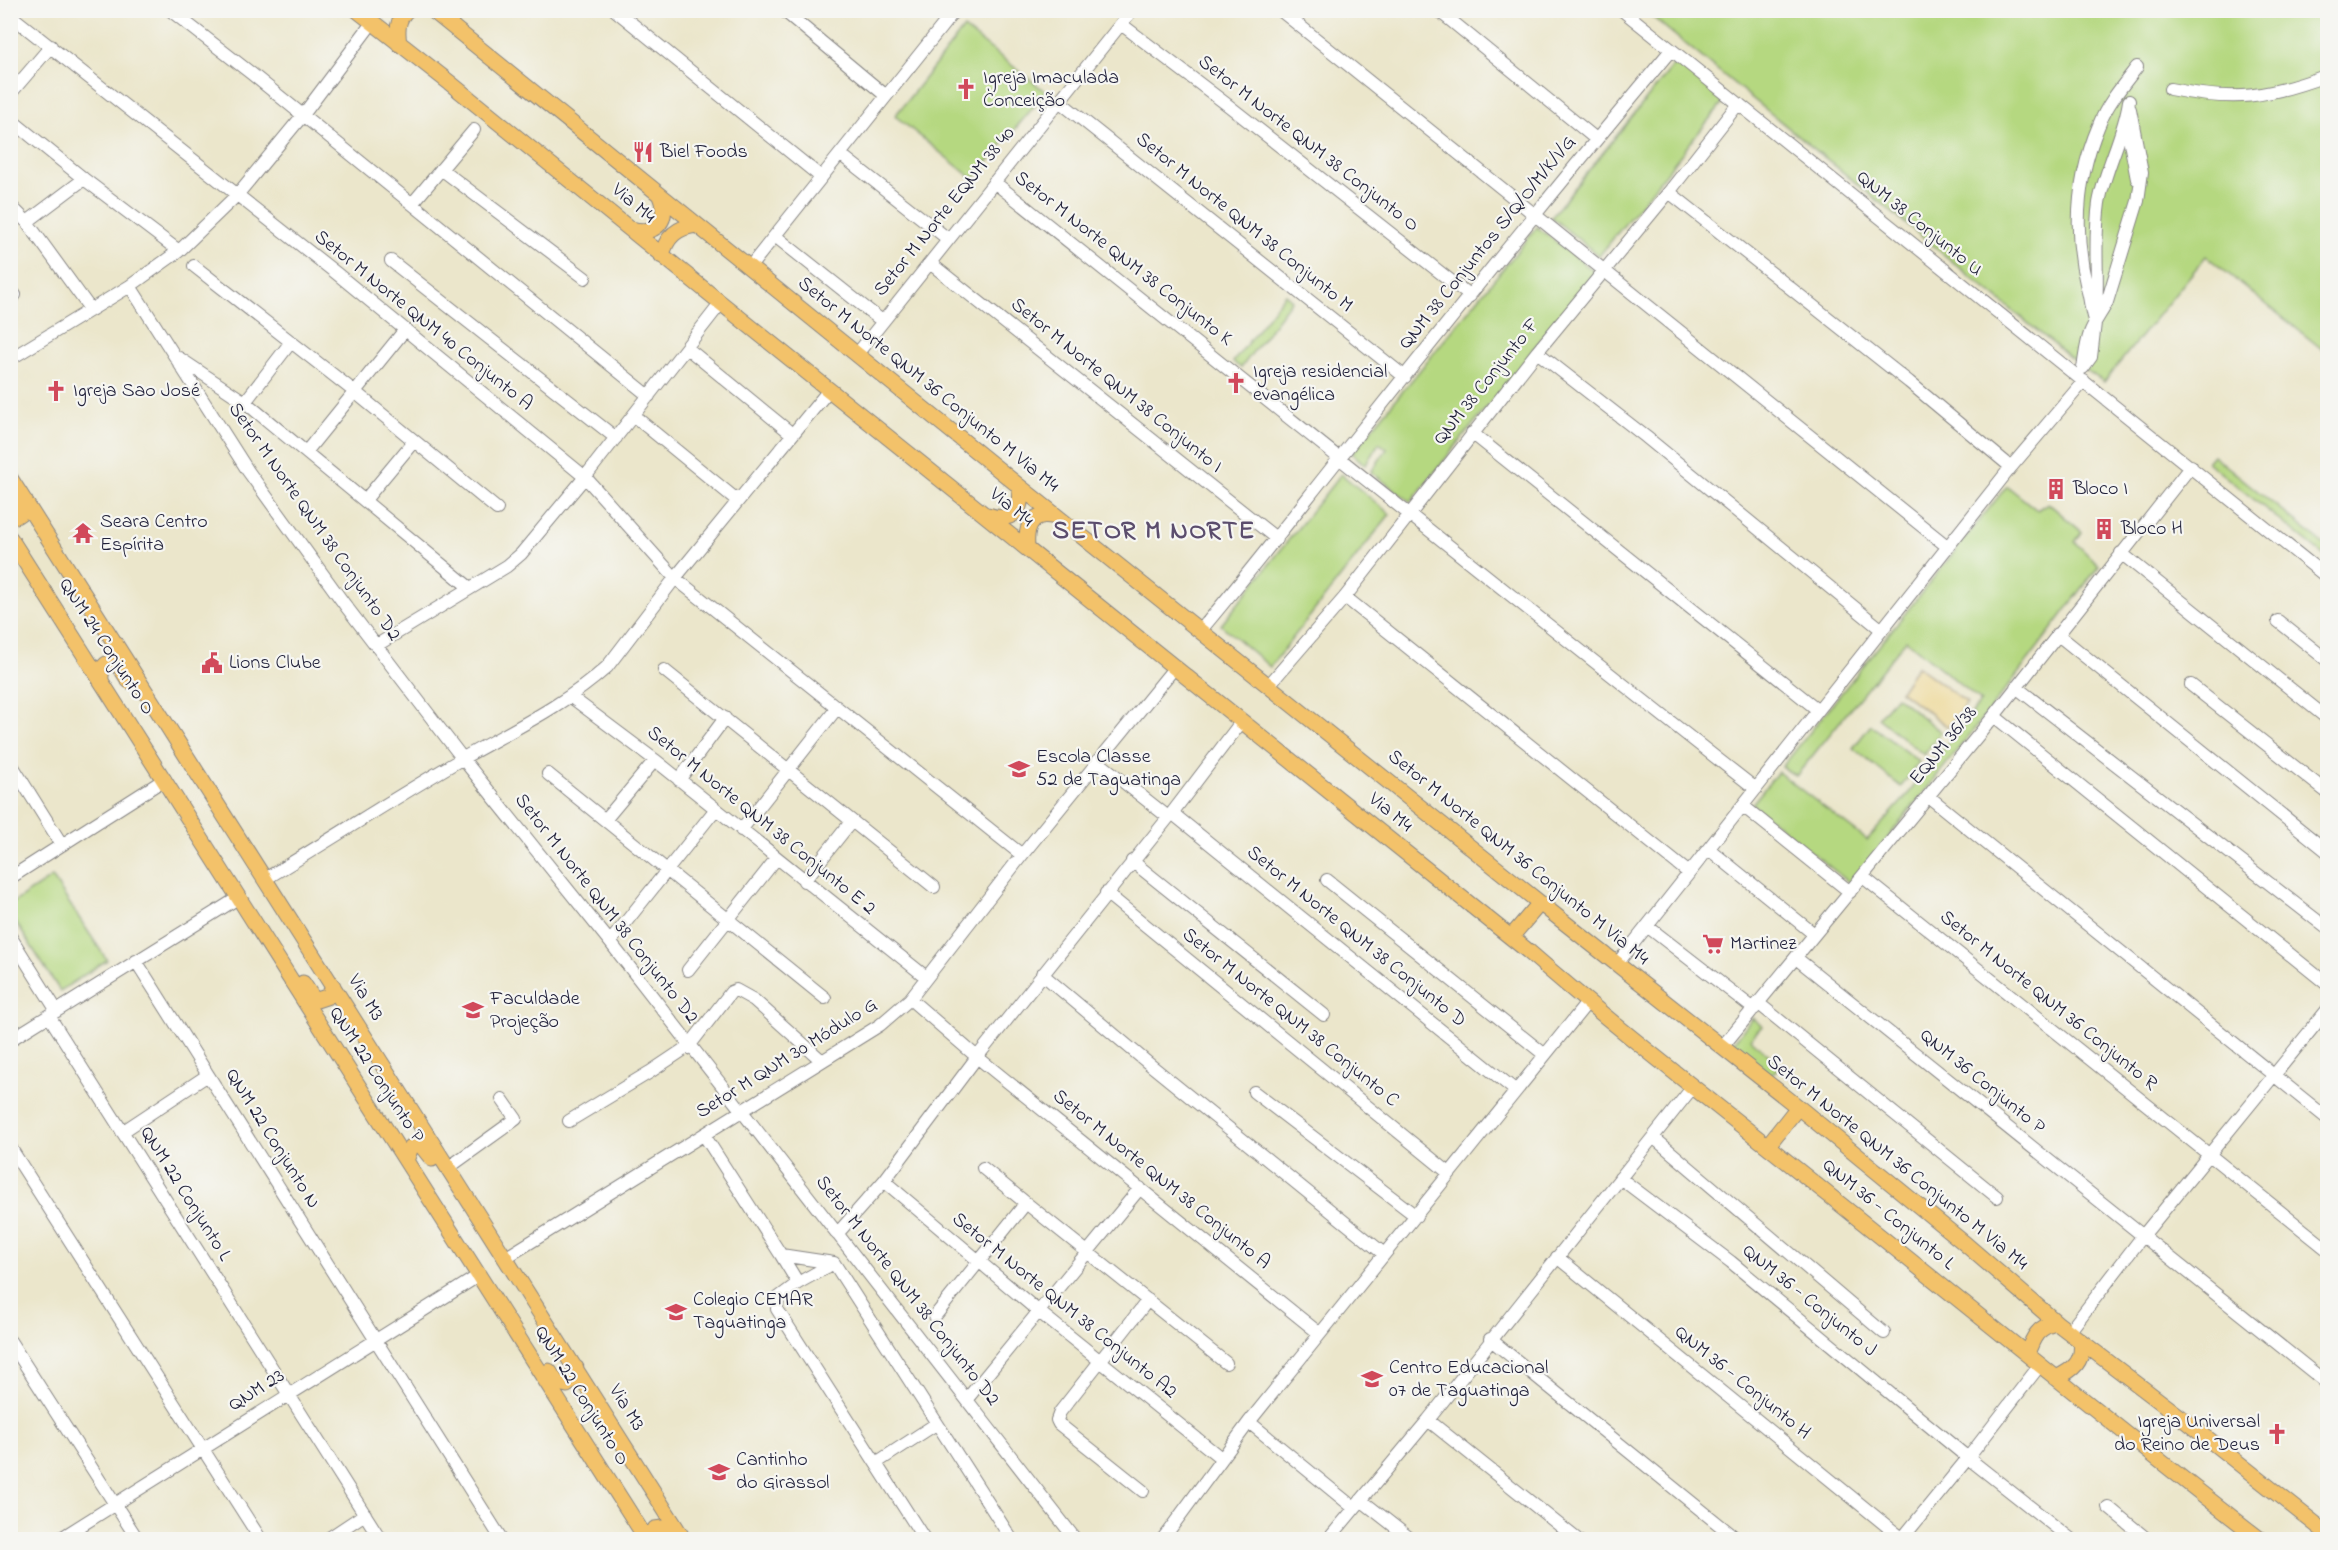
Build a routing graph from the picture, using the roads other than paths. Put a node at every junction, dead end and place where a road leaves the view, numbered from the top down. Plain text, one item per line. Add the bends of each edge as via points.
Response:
1 (170, 10) edge
2 (357, 10) edge
3 (407, 10) edge
4 (432, 10) edge
5 (615, 10) edge
6 (783, 10) edge
7 (1132, 10) edge
8 (1280, 10) edge
9 (1438, 10) edge
10 (1622, 10) edge
11 (951, 12) edge
12 (10, 15) edge
13 (372, 23) junction
14 (1121, 24) junction
15 (399, 44) junction
16 (51, 46) junction
17 (1671, 50) junction
18 (2328, 75) edge
19 (2170, 89) dead end
20 (10, 94) edge
21 (885, 95) junction
22 (1059, 100) junction
23 (2128, 101) junction
24 (1738, 104) junction
25 (303, 115) junction
26 (2127, 117) junction
27 (10, 119) edge
28 (474, 130) dead end
29 (1596, 139) junction
30 (840, 154) junction
31 (441, 169) junction
32 (822, 177) junction
33 (84, 180) junction
34 (994, 182) junction
35 (2140, 186) junction
36 (1669, 192) junction
37 (237, 195) junction
38 (660, 196) junction
39 (412, 204) junction
40 (12, 210) edge
41 (683, 215) joint
42 (1535, 215) junction
43 (27, 222) junction
44 (697, 225) junction
45 (630, 229) junction
46 (775, 236) junction
47 (948, 239) junction
48 (179, 251) junction
49 (662, 256) junction
50 (391, 261) dead end
51 (930, 263) junction
52 (194, 266) dead end
53 (749, 268) junction
54 (1602, 271) junction
55 (585, 278) dead end
56 (130, 286) junction
57 (1470, 296) junction
58 (720, 303) junction
59 (91, 310) junction
60 (882, 321) junction
61 (2095, 323) junction
62 (404, 331) junction
63 (291, 342) junction
64 (687, 348) junction
65 (1537, 351) junction
66 (857, 354) junction
67 (176, 355) junction
68 (10, 358) edge
69 (1405, 377) junction
70 (2084, 381) junction
71 (829, 390) junction
72 (355, 392) junction
73 (649, 396) junction
74 (245, 402) junction
75 (634, 416) junction
76 (1472, 433) junction
77 (792, 434) junction
78 (616, 438) junction
79 (414, 441) junction
80 (306, 452) junction
81 (1340, 457) junction
82 (2192, 466) junction
83 (2012, 467) junction
84 (585, 477) junction
85 (10, 478) edge
86 (1019, 486) junction
87 (365, 500) junction
88 (25, 501) junction
89 (738, 501) junction
90 (497, 509) dead end
91 (1408, 513) junction
92 (985, 514) junction
93 (10, 517) edge
94 (1062, 519) junction
95 (10, 538) edge
96 (1277, 539) junction
97 (1027, 547) junction
98 (1948, 547) junction
99 (2121, 553) junction
100 (675, 578) junction
101 (2328, 578) edge
102 (470, 588) junction
103 (1345, 597) junction
104 (2278, 621) dead end
105 (1201, 630) junction
106 (1882, 630) junction
107 (2057, 634) junction
108 (377, 645) junction
109 (2328, 661) edge
110 (1175, 667) junction
111 (664, 670) dead end
112 (101, 679) junction
113 (2191, 685) dead end
114 (1268, 686) junction
115 (2016, 687) junction
116 (571, 697) junction
117 (837, 708) junction
118 (1818, 710) junction
119 (1994, 716) junction
120 (725, 718) junction
121 (2328, 718) edge
122 (1242, 721) junction
123 (181, 747) junction
124 (463, 759) junction
125 (655, 760) junction
126 (1097, 761) junction
127 (10, 762) edge
128 (787, 770) junction
129 (548, 774) dead end
130 (165, 779) junction
131 (679, 780) junction
132 (1756, 789) junction
133 (2328, 793) edge
134 (1928, 796) junction
135 (1743, 806) junction
136 (715, 810) junction
137 (1170, 815) junction
138 (605, 820) junction
139 (851, 822) junction
140 (741, 830) junction
141 (62, 845) junction
142 (1710, 850) junction
143 (2328, 852) edge
144 (1022, 855) junction
145 (776, 858) junction
146 (1132, 861) junction
147 (667, 871) junction
148 (1689, 873) junction
149 (1863, 877) junction
150 (10, 878) edge
151 (265, 879) junction
152 (1327, 880) dead end
153 (804, 881) junction
154 (934, 887) dead end
155 (1850, 892) junction
156 (1106, 893) junction
157 (241, 901) junction
158 (1540, 903) junction
159 (728, 920) junction
160 (1647, 926) junction
161 (2328, 929) edge
162 (1814, 934) junction
163 (10, 936) edge
164 (1512, 937) junction
165 (610, 942) junction
166 (1796, 958) junction
167 (136, 961) junction
168 (1617, 964) junction
169 (688, 970) dead end
170 (1042, 974) junction
171 (926, 977) junction
172 (2328, 985) edge
173 (333, 986) junction
174 (825, 998) dead end
175 (910, 999) junction
176 (1587, 1003) junction
177 (1756, 1006) junction
178 (2328, 1009) edge
179 (53, 1014) junction
180 (1324, 1015) dead end
181 (10, 1040) edge
182 (689, 1046) junction
183 (1722, 1047) junction
184 (1545, 1055) junction
185 (977, 1057) junction
186 (821, 1060) junction
187 (208, 1075) junction
188 (2274, 1076) junction
189 (1692, 1088) junction
190 (1254, 1092) dead end
191 (1516, 1092) junction
192 (502, 1099) dead end
193 (1798, 1107) junction
194 (741, 1112) junction
195 (2328, 1119) edge
196 (569, 1121) dead end
197 (122, 1132) junction
198 (704, 1135) junction
199 (1653, 1137) junction
200 (1768, 1145) junction
201 (10, 1148) edge
202 (2209, 1155) junction
203 (406, 1161) junction
204 (448, 1168) junction
205 (983, 1168) dead end
206 (1449, 1173) junction
207 (1620, 1178) junction
208 (884, 1181) junction
209 (1140, 1188) junction
210 (1997, 1197) dead end
211 (1026, 1203) junction
212 (1416, 1216) junction
213 (486, 1228) junction
214 (837, 1234) junction
215 (2142, 1237) junction
216 (2328, 1250) edge
217 (1087, 1252) junction
218 (1384, 1254) junction
219 (781, 1255) junction
220 (1557, 1257) junction
221 (504, 1258) junction
222 (834, 1263) junction
223 (979, 1263) junction
224 (478, 1276) junction
225 (798, 1283) junction
226 (494, 1299) junction
227 (1148, 1300) junction
228 (1038, 1311) junction
229 (935, 1316) dead end
230 (2063, 1327) junction
231 (1884, 1333) dead end
232 (1320, 1334) junction
233 (376, 1339) junction
234 (1490, 1339) junction
235 (10, 1341) edge
236 (2081, 1341) junction
237 (2027, 1354) junction
238 (1101, 1362) junction
239 (1226, 1363) dead end
240 (2040, 1365) junction
241 (576, 1368) junction
242 (2056, 1378) junction
243 (2328, 1384) edge
244 (289, 1394) junction
245 (967, 1399) junction
246 (1428, 1420) junction
247 (1249, 1422) junction
248 (936, 1424) junction
249 (203, 1448) junction
250 (1221, 1458) junction
251 (1968, 1458) junction
252 (876, 1463) junction
253 (1143, 1491) dead end
254 (115, 1503) junction
255 (1358, 1504) junction
256 (2108, 1507) dead end
257 (365, 1514) junction
258 (10, 1533) edge
259 (2328, 1534) edge
260 (15, 1539) edge
261 (58, 1539) edge
262 (138, 1539) edge
263 (261, 1539) edge
264 (326, 1539) edge
265 (381, 1539) edge
266 (502, 1539) edge
267 (648, 1539) edge
268 (675, 1539) edge
269 (684, 1539) edge
270 (925, 1539) edge
271 (1012, 1539) edge
272 (1076, 1539) edge
273 (1162, 1539) edge
274 (1328, 1539) edge
275 (1412, 1539) edge
276 (1578, 1539) edge
277 (1738, 1539) edge
278 (1903, 1539) edge
279 (2072, 1539) edge
280 (2148, 1539) edge
281 (2260, 1539) edge

1 - 25 street
2 - 13 main road, Via M4
3 - 15 main road via 398,24
4 - 38 main road, Via M4
5 - 32 street
6 - 21 street
7 - 14 street, Setor M Norte EQNM 38 40
8 - 42 street
9 - 29 street
10 - 17 street, QNM 38 Conjunto U
11 - 21 street
12 - 16 street, Setor M Norte QNM 40 Conjunto A
13 - 15 main road, Via M4
13 - 25 street
14 - 22 street, Setor M Norte EQNM 38 40
14 - 57 street, Setor M Norte QNM 38 Conjunto O
15 - 45 main road, Via M4
16 - 20 street
16 - 37 street, Setor M Norte QNM 40 Conjunto A
17 - 24 street, QNM 38 Conjunto U
17 - 29 street, QNM 38 Conjuntos S/Q/O/M/K/I/G
18 - 19 street via 2250,97
21 - 30 street
22 - 34 street, Setor M Norte EQNM 38 40
22 - 69 street, Setor M Norte QNM 38 Conjunto M
23 - 26 street
23 - 35 street via 2141,159
23 - 61 street via 2137,67 2099,124 2081,189 2077,221 2079,254
24 - 36 street, QNM 38 Conjunto F
24 - 70 street, QNM 38 Conjunto U
25 - 37 street
25 - 39 street
26 - 35 street via 2130,152
26 - 61 street via 2100,200 2095,244
27 - 33 street
28 - 31 street
29 - 42 street, QNM 38 Conjuntos S/Q/O/M/K/I/G
30 - 32 street
30 - 47 street
31 - 39 street
31 - 55 street
32 - 46 street
33 - 43 street
33 - 48 street
34 - 47 street, Setor M Norte EQNM 38 40
34 - 81 street, Setor M Norte QNM 38 Conjunto K
35 - 61 street via 2119,266
36 - 54 street, QNM 38 Conjunto F
36 - 83 street
37 - 48 street
37 - 62 street, Setor M Norte QNM 40 Conjunto A
38 - 41 main road, Via M4
38 - 45 main road via 665,214 661,222 642,232
39 - 73 street
40 - 43 street
41 - 44 main road, Setor M Norte QNM 36 Conjunto M Via M4
42 - 54 street
42 - 57 street, QNM 38 Conjuntos S/Q/O/M/K/I/G
43 - 59 street
44 - 49 main road via 678,230 668,238
44 - 53 main road, Setor M Norte QNM 36 Conjunto M Via M4
45 - 49 main road, Via M4
46 - 53 street
46 - 60 street
47 - 51 street, Setor M Norte EQNM 38 40
48 - 56 street
49 - 58 main road, Via M4
50 - 78 street
51 - 60 street, Setor M Norte EQNM 38 40
51 - 96 street, Setor M Norte QNM 38 Conjunto I
52 - 63 street
53 - 66 main road, Setor M Norte QNM 36 Conjunto M Via M4
54 - 65 street, QNM 38 Conjunto F
54 - 98 street
56 - 59 street
56 - 67 street, Setor M Norte QNM 38 Conjunto D2
57 - 69 street, QNM 38 Conjuntos S/Q/O/M/K/I/G
58 - 64 street
58 - 71 main road, Via M4
59 - 68 street
60 - 66 street, Setor M Norte EQNM 38 40
62 - 72 street
62 - 84 street, Setor M Norte QNM 40 Conjunto A
63 - 72 street
63 - 74 street
64 - 73 street
64 - 77 street
65 - 76 street, QNM 38 Conjunto F
65 - 106 street
66 - 86 main road, Setor M Norte QNM 36 Conjunto M Via M4
67 - 74 street
67 - 108 street, Setor M Norte QNM 38 Conjunto D2 via 249,471
69 - 81 street, QNM 38 Conjuntos S/Q/O/M/K/I/G
70 - 82 street, QNM 38 Conjunto U
70 - 83 street
71 - 77 street
71 - 92 main road, Via M4
72 - 79 street
72 - 80 street
73 - 75 street
74 - 80 street
75 - 78 street
75 - 89 street
76 - 91 street, QNM 38 Conjunto F
76 - 118 street
77 - 89 street
78 - 84 street
79 - 87 street
79 - 90 street
80 - 87 street
81 - 91 street, Setor M Norte QNM 38 Conjunto K
81 - 96 street, QNM 38 Conjuntos S/Q/O/M/K/I/G
82 - 99 street, EQNM 36/38
82 - 101 street, QNM 38 Conjunto U
83 - 98 street
84 - 100 street, Setor M Norte QNM 40 Conjunto A
84 - 102 street via 521,554
85 - 88 main road, Via M3
86 - 92 main road via 1021,502 1014,514 999,519
86 - 94 main road, Setor M Norte QNM 36 Conjunto M Via M4
87 - 102 street
88 - 93 main road via 22,512
88 - 123 main road, Via M3
89 - 100 street
91 - 103 street, QNM 38 Conjunto F
91 - 132 street, Setor M Norte QNM 38 Conjunto K
92 - 97 main road, Via M4
94 - 97 main road via 1042,515 1034,519 1028,526
94 - 105 main road, Setor M Norte QNM 36 Conjunto M Via M4
95 - 112 main road, QNM 24 Conjunto O
96 - 105 street, QNM 38 Conjuntos S/Q/O/M/K/I/G
97 - 110 main road, Via M4
98 - 106 street
99 - 107 street, EQNM 36/38
99 - 121 street
100 - 116 street via 607,667
100 - 117 street, Setor M Norte QNM 40 Conjunto A
102 - 108 street
103 - 114 street, QNM 38 Conjunto F
103 - 148 street
104 - 109 street
105 - 114 main road, Setor M Norte QNM 36 Conjunto M Via M4
106 - 118 street
107 - 115 street, EQNM 36/38
107 - 143 street
108 - 124 street, Setor M Norte QNM 38 Conjunto D2
110 - 122 main road, Via M4
110 - 126 street, Setor M QNM 30 Módulo G
111 - 120 street
112 - 123 main road via 105,664 119,666 153,717
112 - 130 main road, QNM 24 Conjunto O
113 - 133 street
114 - 158 main road, Setor M Norte QNM 36 Conjunto M Via M4
115 - 119 street, EQNM 36/38
115 - 161 street
116 - 124 street
116 - 125 street, Setor M Norte QNM 38 Conjunto E 2
117 - 128 street
117 - 144 street, Setor M Norte QNM 40 Conjunto A
118 - 132 street
119 - 134 street, EQNM 36/38
119 - 172 street
120 - 128 street
120 - 131 street
122 - 137 street
122 - 164 main road, Via M4
123 - 151 main road, Via M3
124 - 151 street
124 - 165 street, Setor M Norte QNM 38 Conjunto D2
125 - 131 street, Setor M Norte QNM 38 Conjunto E 2
125 - 138 street
126 - 137 street, Setor M Norte QNM 38 Conjunto D
126 - 144 street, Setor M QNM 30 Módulo G
127 - 141 street
128 - 139 street
128 - 140 street
129 - 138 street
130 - 141 street
130 - 157 main road
131 - 136 street, Setor M Norte QNM 38 Conjunto E 2
132 - 135 street
134 - 149 street, EQNM 36/38
134 - 188 street
135 - 142 street
135 - 155 street
136 - 140 street, Setor M Norte QNM 38 Conjunto E 2
136 - 147 street
137 - 146 street
137 - 191 street, Setor M Norte QNM 38 Conjunto D
138 - 147 street
139 - 153 street
139 - 154 street
140 - 145 street, Setor M Norte QNM 38 Conjunto E 2
141 - 150 street
142 - 148 street
142 - 162 street
144 - 171 street, Setor M QNM 30 Módulo G
145 - 153 street, Setor M Norte QNM 38 Conjunto E 2
145 - 159 street
146 - 156 street
146 - 180 street
147 - 159 street
147 - 165 street
148 - 160 street
149 - 155 street, EQNM 36/38
149 - 202 street, Setor M Norte QNM 36 Conjunto R
151 - 173 main road, Via M3
152 - 184 street
153 - 171 street, Setor M Norte QNM 38 Conjunto E 2
155 - 162 street, EQNM 36/38
156 - 170 street
156 - 206 street, Setor M Norte QNM 38 Conjunto C
157 - 167 street
157 - 173 main road via 282,949 312,997 326,998
157 - 203 main road, QNM 22 Conjunto P
158 - 164 main road
158 - 168 main road, Setor M Norte QNM 36 Conjunto M Via M4
159 - 169 street
159 - 174 street
160 - 168 street
160 - 177 street
162 - 166 street, EQNM 36/38
163 - 179 street, QNM 22 Conjunto L
164 - 176 main road, Via M4
165 - 182 street, Setor M Norte QNM 38 Conjunto D2
166 - 177 street, EQNM 36/38
166 - 215 street, QNM 36 Conjunto P
167 - 179 street
167 - 187 street, QNM 22 Conjunto N
168 - 183 main road, Setor M Norte QNM 36 Conjunto M Via M4
170 - 185 street
170 - 218 street
171 - 175 street, Setor M QNM 30 Módulo G
173 - 204 main road, Via M3
175 - 185 street, Setor M Norte QNM 38 Conjunto A
175 - 186 street, Setor M QNM 30 Módulo G via 880,1025
176 - 184 street
176 - 189 main road, Via M4
177 - 183 street, EQNM 36/38
177 - 210 street
178 - 188 street
179 - 181 street
179 - 197 street, QNM 22 Conjunto L
182 - 186 street via 736,990 754,1000
182 - 194 street, Setor M Norte QNM 38 Conjunto D2
182 - 196 street
183 - 193 main road, Setor M Norte QNM 36 Conjunto M Via M4
184 - 191 street
185 - 208 street
185 - 209 street, Setor M Norte QNM 38 Conjunto A
186 - 194 street, Setor M QNM 30 Módulo G
187 - 197 street
187 - 233 street, QNM 22 Conjunto N
188 - 195 street
188 - 202 street
189 - 199 street
189 - 200 main road, QNM 36 - Conjunto L
190 - 212 street
191 - 206 street
192 - 204 street via 516,1119
193 - 200 main road
193 - 230 main road, Setor M Norte QNM 36 Conjunto M Via M4
194 - 198 street, Setor M QNM 30 Módulo G
194 - 214 street, Setor M Norte QNM 38 Conjunto D2
197 - 244 street, QNM 22 Conjunto L
198 - 219 street
198 - 221 street, Setor M QNM 30 Módulo G
199 - 207 street
199 - 231 street
200 - 237 main road, QNM 36 - Conjunto L
201 - 249 street
202 - 215 street
202 - 216 street, Setor M Norte QNM 36 Conjunto R
203 - 213 main road via 407,1151 413,1145 424,1147 457,1196
203 - 224 main road, QNM 22 Conjunto P
204 - 213 main road, Via M3
205 - 211 street
206 - 212 street
207 - 220 street
207 - 251 street, QNM 36 - Conjunto J via 1731,1262
208 - 214 street
208 - 223 street, Setor M Norte QNM 38 Conjunto A2
209 - 217 street
209 - 232 street, Setor M Norte QNM 38 Conjunto A
211 - 217 street
211 - 223 street
212 - 218 street
213 - 221 main road, Via M3
214 - 245 street, Setor M Norte QNM 38 Conjunto D2
215 - 230 street
215 - 243 street, QNM 36 Conjunto P
217 - 227 street
217 - 228 street
218 - 232 street
219 - 222 street
219 - 225 street
220 - 234 street
220 - 278 street, QNM 36 - Conjunto H
221 - 241 main road, Via M3
222 - 225 street
222 - 248 street
223 - 228 street, Setor M Norte QNM 38 Conjunto A2
223 - 229 street
224 - 226 main road, QNM 22 Conjunto O
224 - 233 street, QNM 23
225 - 252 street via 778,1298 777,1309
226 - 241 main road via 557,1383 567,1385 573,1381
226 - 267 main road, QNM 22 Conjunto O
227 - 238 street
227 - 239 street
228 - 238 street, Setor M Norte QNM 38 Conjunto A2
228 - 245 street
230 - 236 main road, Setor M Norte QNM 36 Conjunto M Via M4
230 - 237 main road via 2046,1325 2038,1331
232 - 247 street
233 - 244 street, QNM 23
233 - 266 street, QNM 22 Conjunto N
234 - 246 street
234 - 277 street
235 - 254 street
236 - 242 main road via 2078,1364
236 - 259 main road, Setor M Norte QNM 36 Conjunto M Via M4
237 - 240 main road, QNM 36 - Conjunto L
238 - 250 street, Setor M Norte QNM 38 Conjunto A2
238 - 253 street via 1057,1420
240 - 242 main road, QNM 36 - Conjunto L
240 - 251 street
241 - 269 main road, Via M3
242 - 281 main road, QNM 36 - Conjunto L
244 - 249 street, QNM 23
244 - 257 street, QNM 22 Conjunto L
245 - 272 street, Setor M Norte QNM 38 Conjunto D2
246 - 255 street
246 - 276 street
247 - 250 street
247 - 255 street
248 - 252 street
248 - 271 street
249 - 254 street, QNM 23
249 - 263 street
250 - 273 street
251 - 278 street
251 - 279 street, QNM 36 - Conjunto J
252 - 270 street
254 - 261 street, QNM 23
254 - 262 street
255 - 274 street
255 - 275 street
256 - 280 street
257 - 264 street
257 - 265 street, QNM 22 Conjunto L
258 - 260 street
267 - 268 main road via 662,1528

